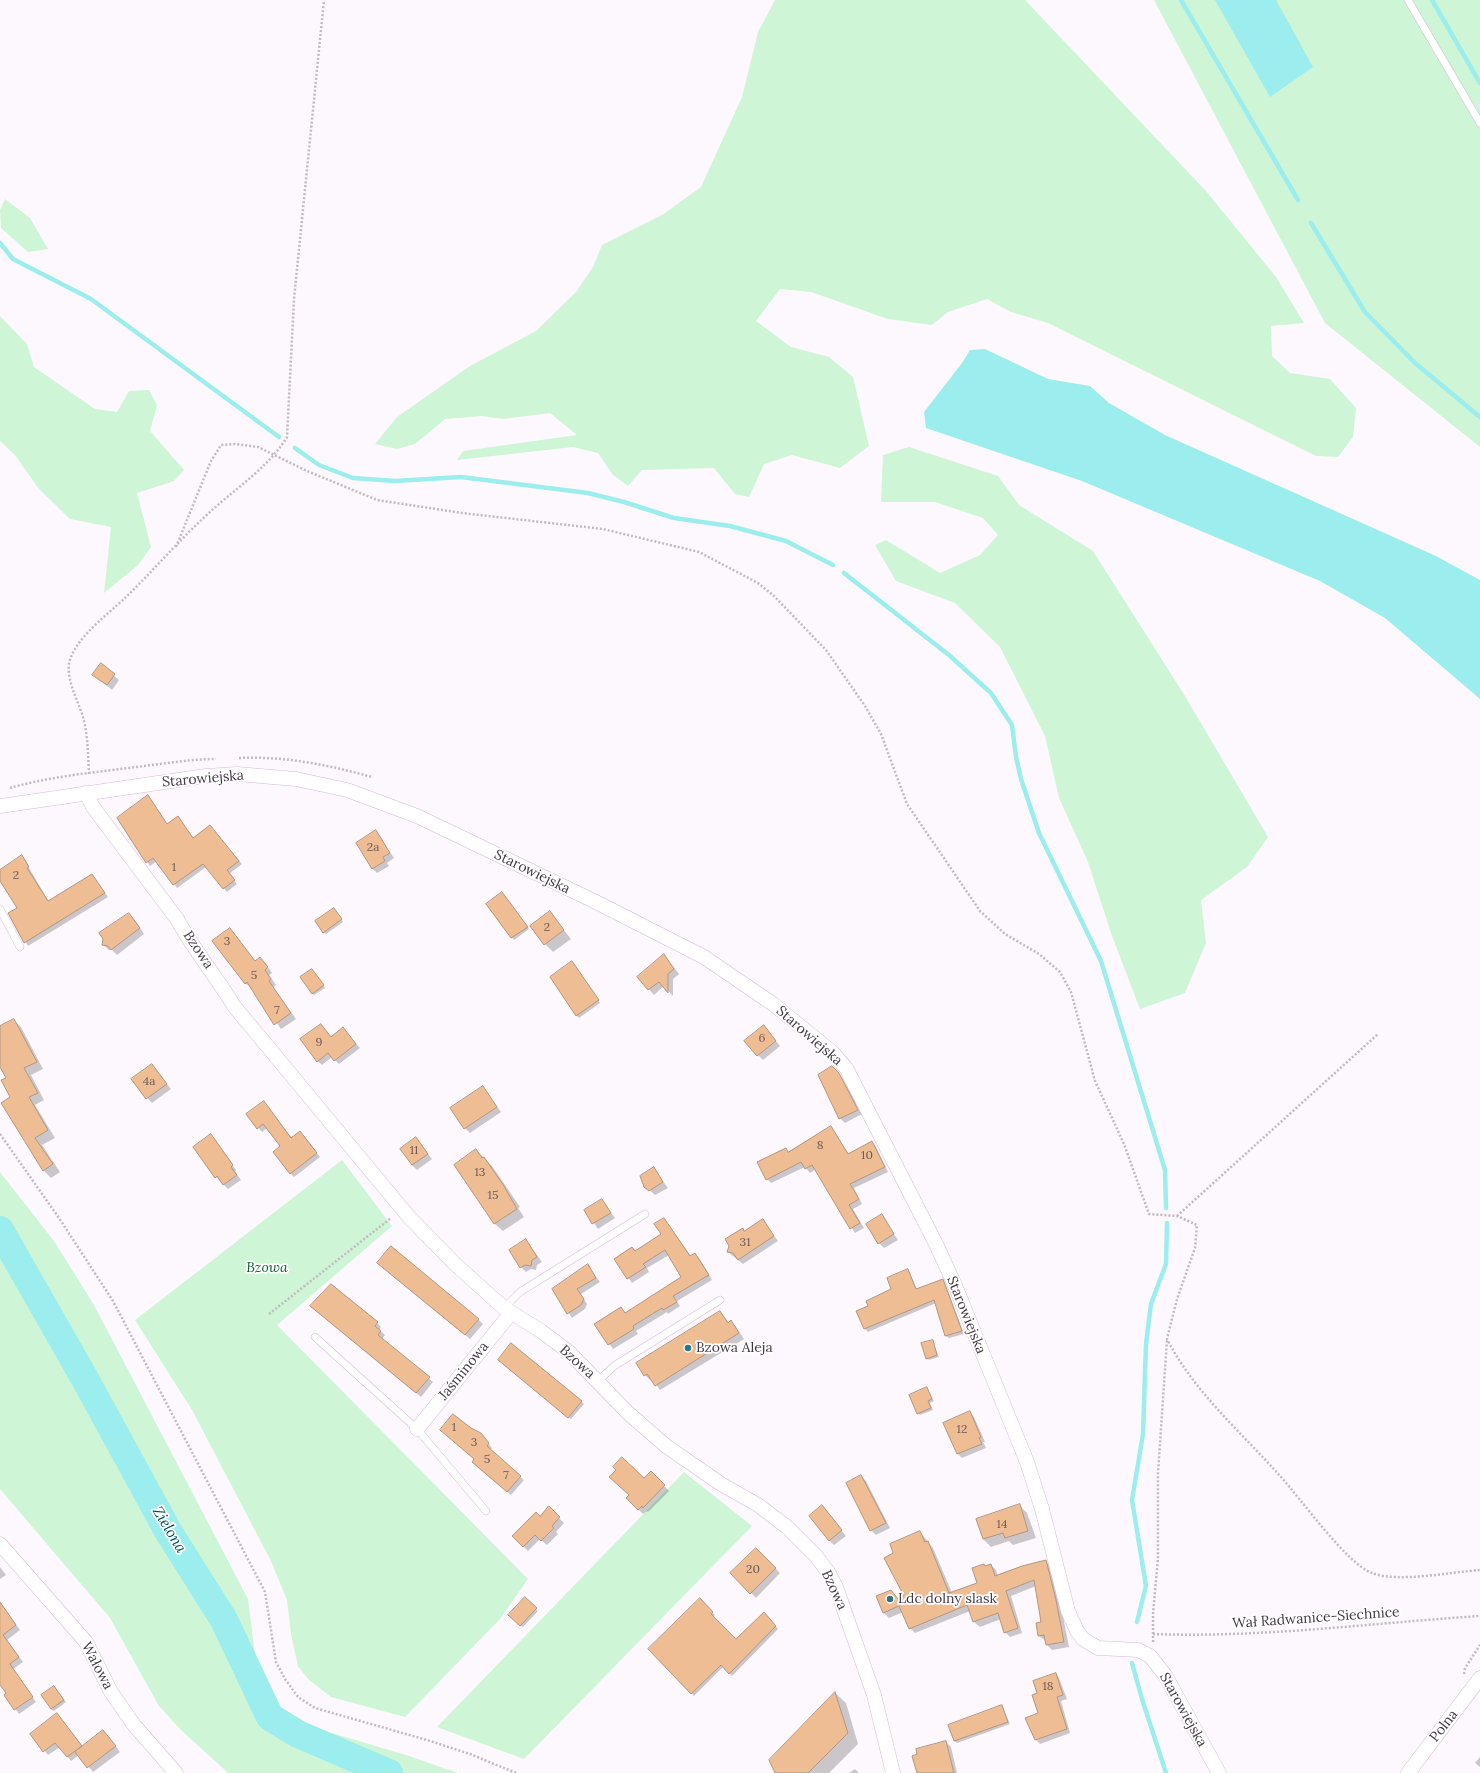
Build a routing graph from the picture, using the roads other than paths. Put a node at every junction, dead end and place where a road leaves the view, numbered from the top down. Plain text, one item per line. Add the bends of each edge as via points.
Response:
1 (1408, 0) edge
2 (1480, 123) edge
3 (86, 793) junction
4 (0, 806) edge
5 (0, 910) edge
6 (20, 947) dead end
7 (645, 1214) dead end
8 (720, 1300) dead end
9 (507, 1310) junction
10 (315, 1337) dead end
11 (598, 1381) junction
12 (417, 1429) junction
13 (486, 1511) dead end
14 (0, 1544) edge
15 (1480, 1678) edge
16 (176, 1773) edge
17 (893, 1773) edge
18 (1219, 1773) edge
19 (1408, 1773) edge

1 - 2 lane
3 - 4 street, Starowiejska
3 - 9 street, Bzowa via 93,808 177,919 187,938 234,1006 403,1209 455,1264
3 - 18 street, Starowiejska via 237,774 296,779 369,797 417,816 598,903 704,958 773,1004 832,1052 849,1075 954,1283 1027,1462 1068,1611 1077,1631 1083,1639 1098,1648 1138,1650 1150,1656 1166,1674
5 - 6 lane
7 - 9 lane via 520,1292
8 - 11 lane via 614,1366
9 - 11 street, Bzowa via 569,1352
9 - 12 street, Jaśminowa
10 - 12 lane
11 - 17 street, Bzowa via 627,1412 666,1446 721,1484 758,1505 787,1527 816,1556 836,1587 874,1695
12 - 13 lane
14 - 16 street, Wałowa via 86,1642 111,1692 134,1725
15 - 19 street, Polna

